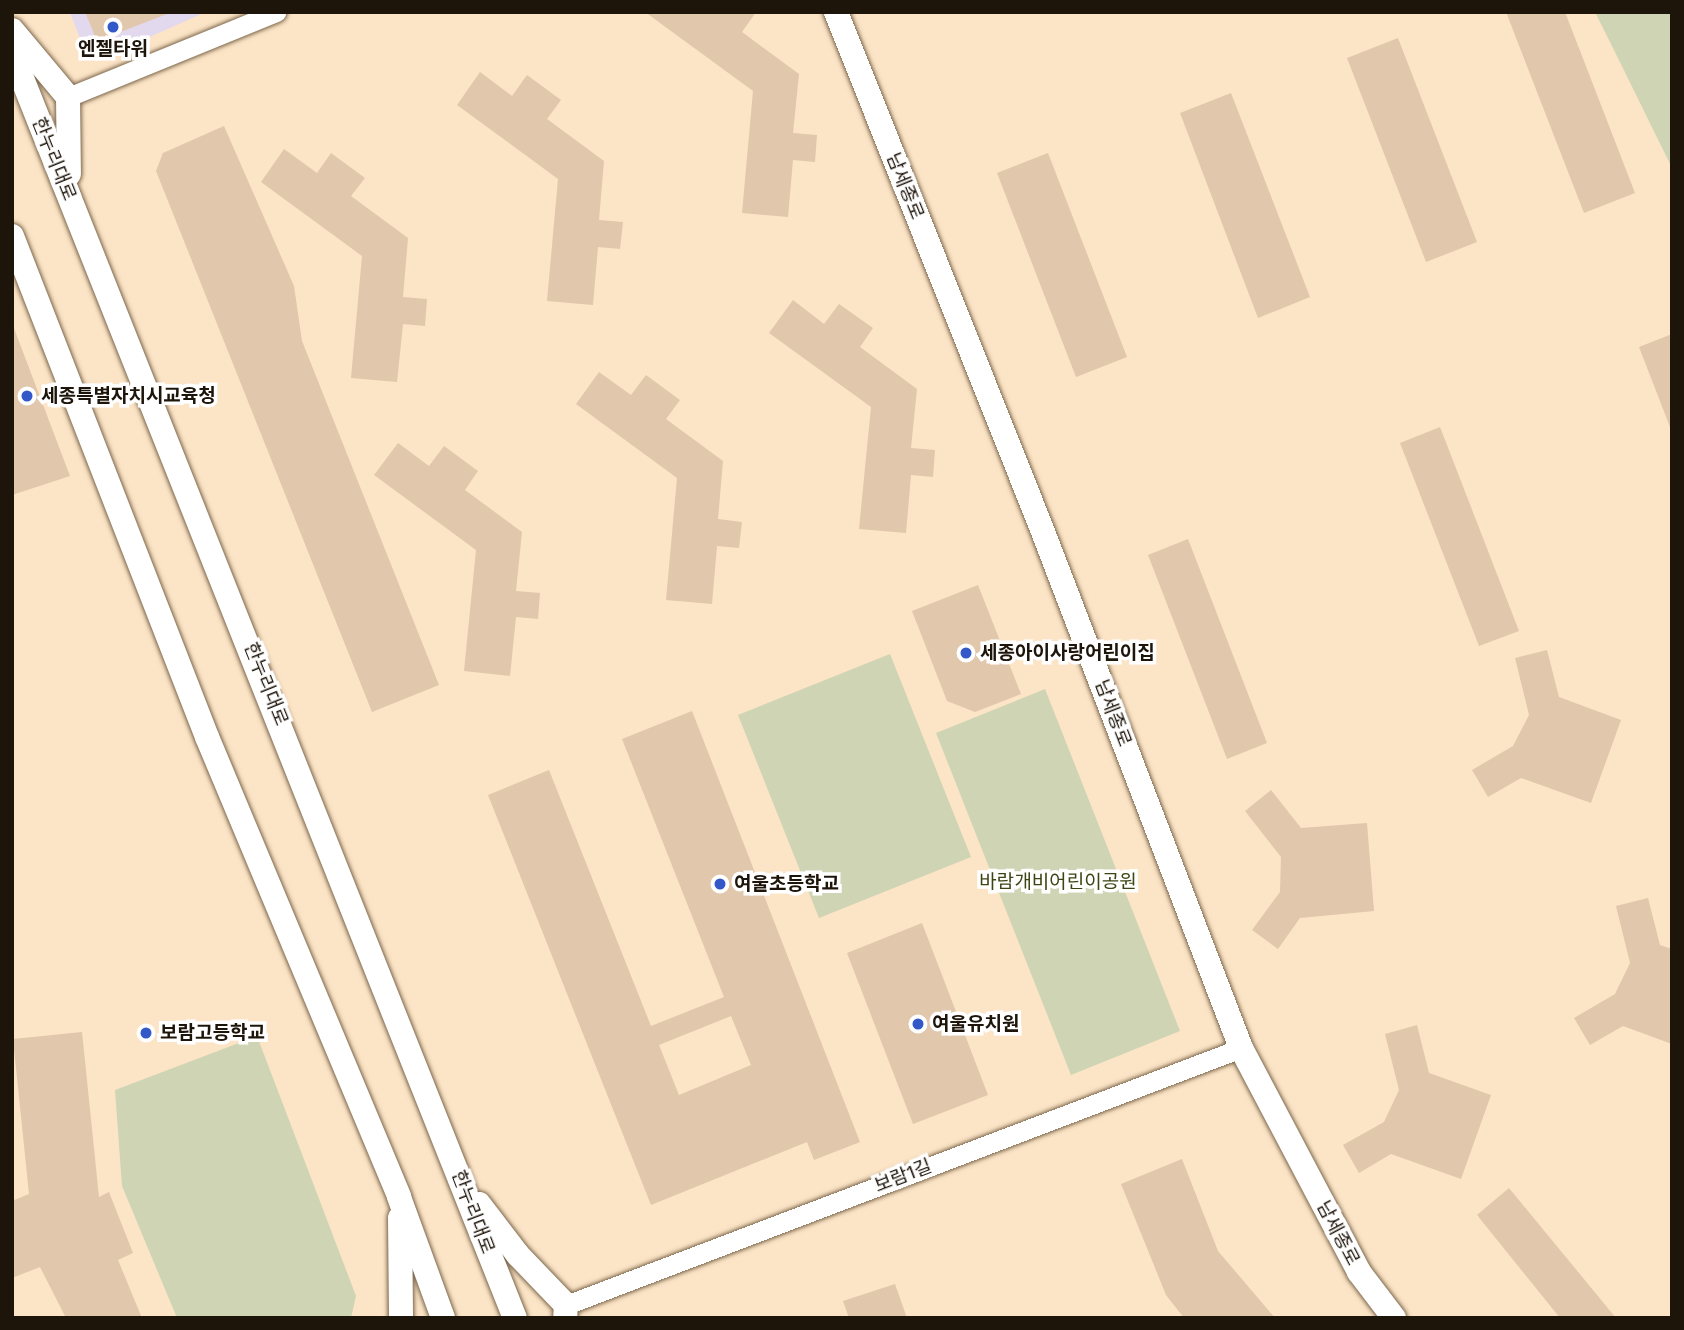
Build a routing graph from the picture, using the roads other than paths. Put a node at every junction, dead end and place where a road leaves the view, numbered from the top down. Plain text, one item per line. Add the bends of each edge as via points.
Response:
1 (276, 12) edge
2 (836, 12) edge
3 (245, 18) edge
4 (12, 30) edge
5 (12, 53) edge
6 (68, 97) junction
7 (71, 199) junction
8 (12, 236) edge
9 (1241, 1048) junction
10 (460, 1179) junction
11 (399, 1197) junction
12 (566, 1311) edge
13 (401, 1318) edge
14 (443, 1318) edge
15 (515, 1318) edge
16 (1394, 1318) edge

1 - 3 street
2 - 9 street, 남세종로 via 1040,524
3 - 6 street
4 - 6 street
5 - 7 street, 한누리대로
6 - 7 street
7 - 10 street, 한누리대로
8 - 11 street via 207,737
9 - 12 street, 보람1길
9 - 16 street, 남세종로 via 1359,1272
10 - 12 street
10 - 15 street, 한누리대로
11 - 13 street
11 - 14 street

